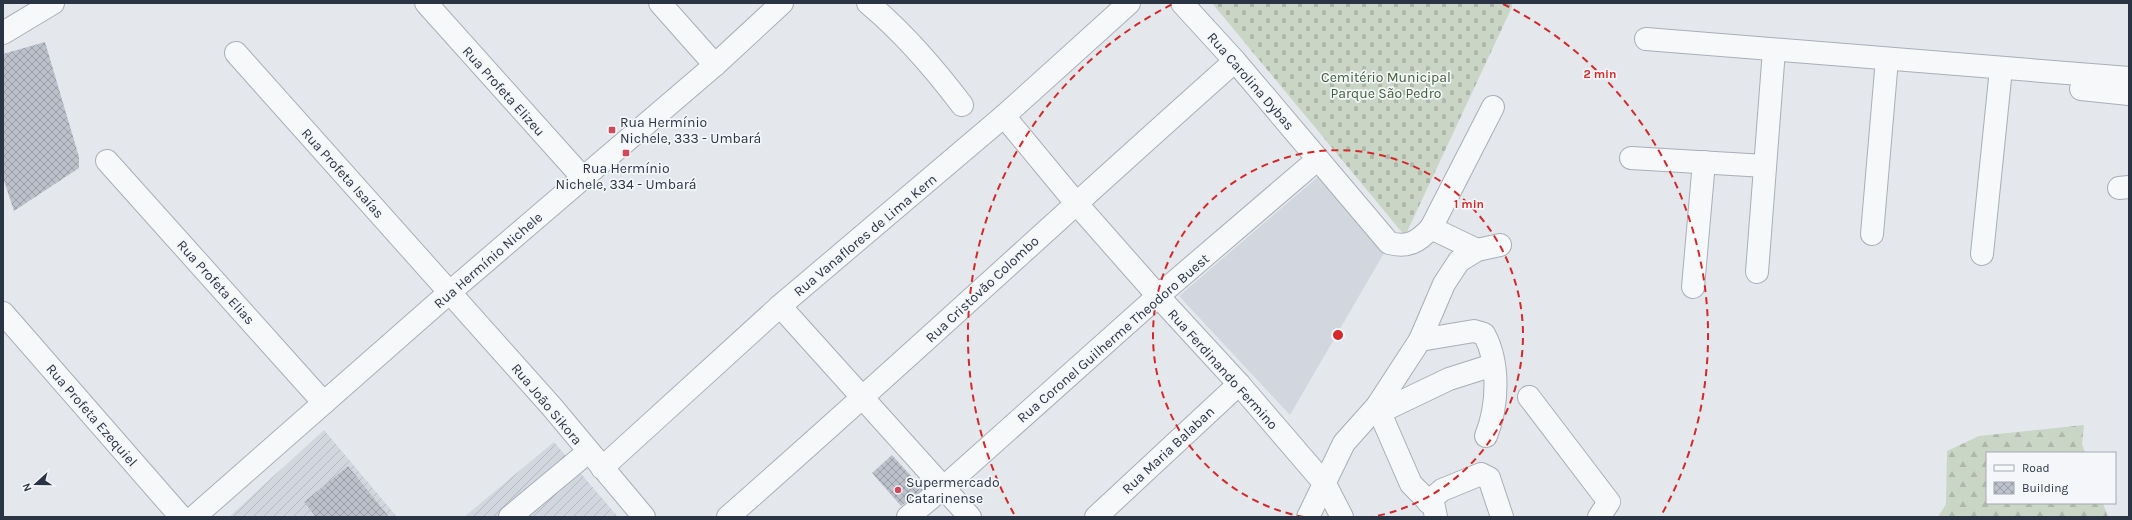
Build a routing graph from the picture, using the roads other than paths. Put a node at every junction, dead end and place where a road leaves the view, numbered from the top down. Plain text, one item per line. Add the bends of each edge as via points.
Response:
1 (53, 3) edge
2 (426, 3) edge
3 (660, 3) edge
4 (782, 3) edge
5 (868, 3) edge
6 (1129, 3) edge
7 (1182, 3) edge
8 (3, 33) edge
9 (1646, 39) dead end
10 (1774, 50) junction
11 (236, 54) dead end
12 (1887, 59) junction
13 (1235, 61) junction
14 (715, 65) junction
15 (2000, 73) junction
16 (2129, 78) edge
17 (2129, 94) edge
18 (962, 105) dead end
19 (1493, 107) dead end
20 (1004, 116) junction
21 (1631, 158) dead end
22 (1318, 159) junction
23 (107, 161) dead end
24 (1704, 162) junction
25 (1765, 166) junction
26 (583, 178) junction
27 (1076, 203) junction
28 (1431, 228) junction
29 (1872, 234) dead end
30 (1500, 245) dead end
31 (1477, 250) junction
32 (1982, 254) dead end
33 (1756, 272) dead end
34 (1693, 287) dead end
35 (450, 292) junction
36 (1158, 296) junction
37 (780, 306) junction
38 (3, 314) edge
39 (1420, 340) junction
40 (1493, 365) junction
41 (1239, 384) junction
42 (1529, 397) dead end
43 (863, 399) junction
44 (324, 403) junction
45 (1378, 409) junction
46 (1486, 436) dead end
47 (588, 452) junction
48 (602, 468) junction
49 (1325, 484) junction
50 (944, 488) junction
51 (1432, 509) edge
52 (517, 515) edge
53 (181, 517) edge
54 (194, 517) edge
55 (644, 517) edge
56 (728, 517) edge
57 (908, 517) edge
58 (970, 517) edge
59 (1096, 517) edge
60 (1308, 517) edge
61 (1342, 517) edge
62 (1502, 517) edge
63 (1599, 517) edge

1 - 8 street
2 - 26 street, Rua Profeta Elizeu
3 - 14 street
4 - 14 street, Rua Hermínio Nichele
5 - 18 street via 931,64
6 - 20 street, Rua Vanaflores de Lima Kern
7 - 13 street, Rua Carolina Dybas
9 - 10 street
10 - 12 street
10 - 25 street
11 - 35 street, Rua Profeta Isaías
12 - 15 street via 1974,66
12 - 29 street
13 - 22 street, Rua Carolina Dybas
13 - 27 street, Rua Cristovão Colombo
14 - 26 street, Rua Hermínio Nichele
15 - 16 street
15 - 17 street via 2039,85
15 - 32 street
19 - 28 street, Rua Carolina Dybas
20 - 27 street, Rua Ferdinando Fermino
20 - 37 street, Rua Vanaflores de Lima Kern
21 - 24 street
22 - 28 street, Rua Carolina Dybas via 1389,243 1408,245 1419,241
22 - 36 street, Rua Coronel Guilherme Theodoro Buest
23 - 44 street, Rua Profeta Elias
24 - 25 street
24 - 34 street
25 - 33 street
26 - 35 street, Rua Hermínio Nichele
27 - 36 street, Rua Ferdinando Fermino
27 - 43 street, Rua Cristovão Colombo
28 - 31 street
30 - 31 street
31 - 39 street via 1459,261 1444,284
35 - 44 street, Rua Hermínio Nichele
35 - 47 street, Rua João Sikora via 552,407
36 - 41 street, Rua Ferdinando Fermino
36 - 50 street, Rua Coronel Guilherme Theodoro Buest
37 - 43 street
37 - 48 street, Rua Vanaflores de Lima Kern
38 - 53 street, Rua Profeta Ezequiel
39 - 40 street via 1474,331 1484,334
39 - 45 street
40 - 45 street via 1449,379
40 - 46 street via 1496,395 1492,421
41 - 49 street, Rua Ferdinando Fermino
41 - 59 street, Rua Maria Balaban
42 - 63 street via 1609,502
43 - 50 street
43 - 56 street, Rua Cristovão Colombo
44 - 54 street, Rua Hermínio Nichele
45 - 49 street via 1344,443
45 - 51 street via 1410,484
47 - 48 street, Rua João Sikora
47 - 52 street
48 - 55 street, Rua João Sikora
49 - 60 street
49 - 61 street, Rua Ferdinando Fermino
50 - 57 street, Rua Coronel Guilherme Theodoro Buest
50 - 58 street
51 - 62 street via 1442,490 1481,474 1489,478

